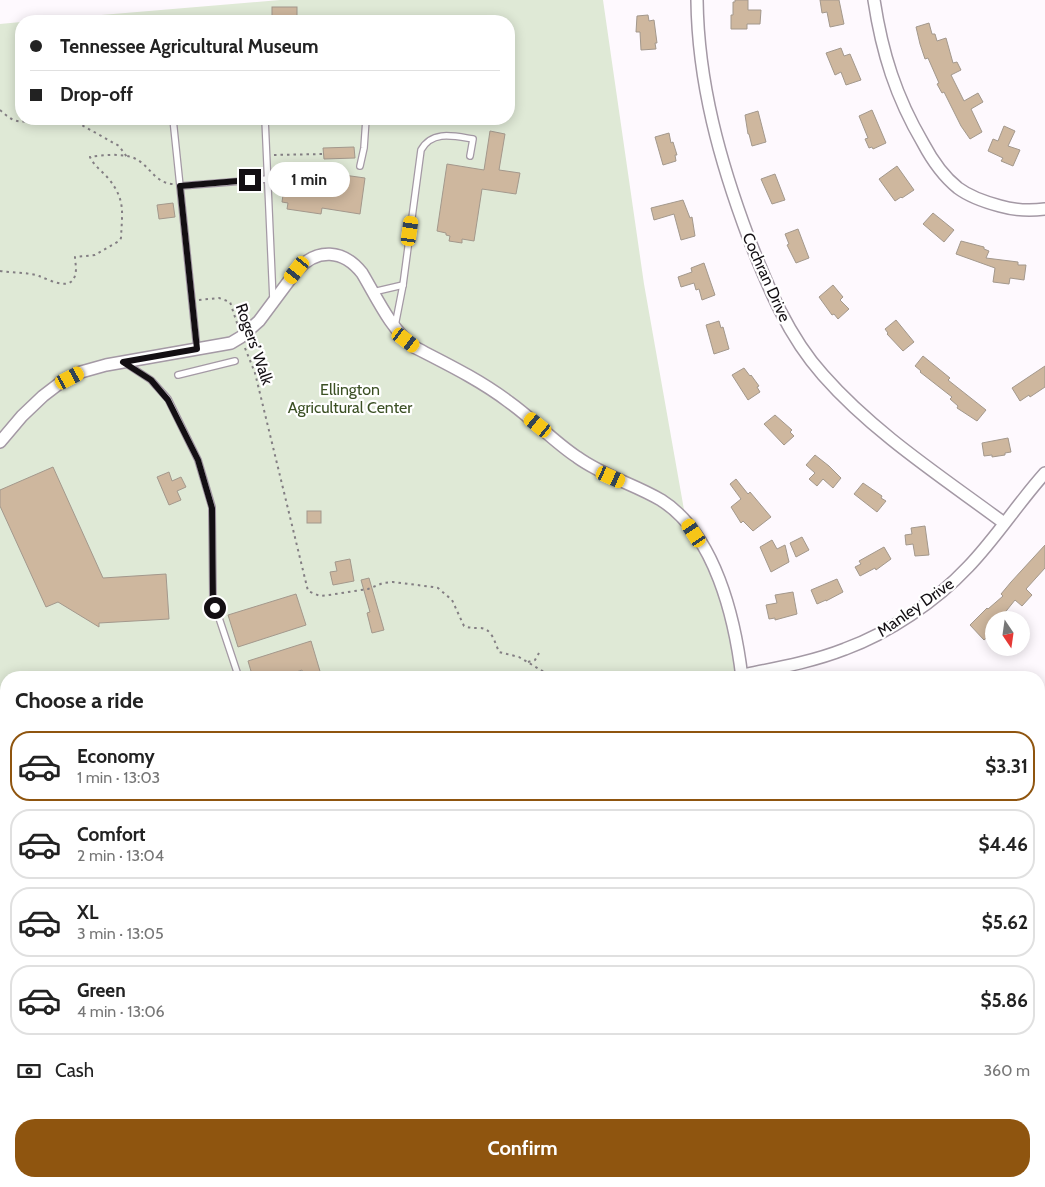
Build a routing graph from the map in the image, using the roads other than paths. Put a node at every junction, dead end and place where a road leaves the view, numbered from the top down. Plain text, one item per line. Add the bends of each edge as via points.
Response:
1 (696, 0) edge
2 (874, 0) edge
3 (174, 125) edge
4 (265, 125) edge
5 (366, 125) edge
6 (470, 156) dead end
7 (360, 166) dead end
8 (268, 179) junction
9 (179, 185) junction
10 (1045, 209) edge
11 (403, 285) junction
12 (373, 292) junction
13 (273, 302) junction
14 (395, 328) junction
15 (197, 349) junction
16 (235, 361) dead end
17 (123, 362) junction
18 (178, 375) dead end
19 (0, 442) edge
20 (1045, 473) edge
21 (1004, 523) junction
22 (237, 671) edge
23 (741, 671) edge
24 (764, 671) edge

1 - 21 street, Cochran Drive via 703,82 710,115 738,209 766,283 784,318 821,373 847,400
2 - 10 street via 895,89 919,137 942,172 958,188 978,200 1007,208
3 - 9 lane
4 - 8 lane
5 - 7 lane
6 - 11 lane via 473,138 441,136 424,145
8 - 9 lane
8 - 13 lane
9 - 15 lane
11 - 12 lane
11 - 14 lane
12 - 13 street via 355,265 342,256 329,254 302,265
12 - 14 street
13 - 15 street via 254,327 241,337 231,343
14 - 23 street via 414,347 509,402 591,468 655,497 686,521 721,583
15 - 17 street
16 - 18 lane
17 - 19 street via 81,372 60,383 22,416
17 - 22 lane via 151,380 168,400 198,460 212,508 213,600
20 - 21 street, Manley Drive
21 - 24 street, Manley Drive via 959,576 924,605 885,630 828,655

